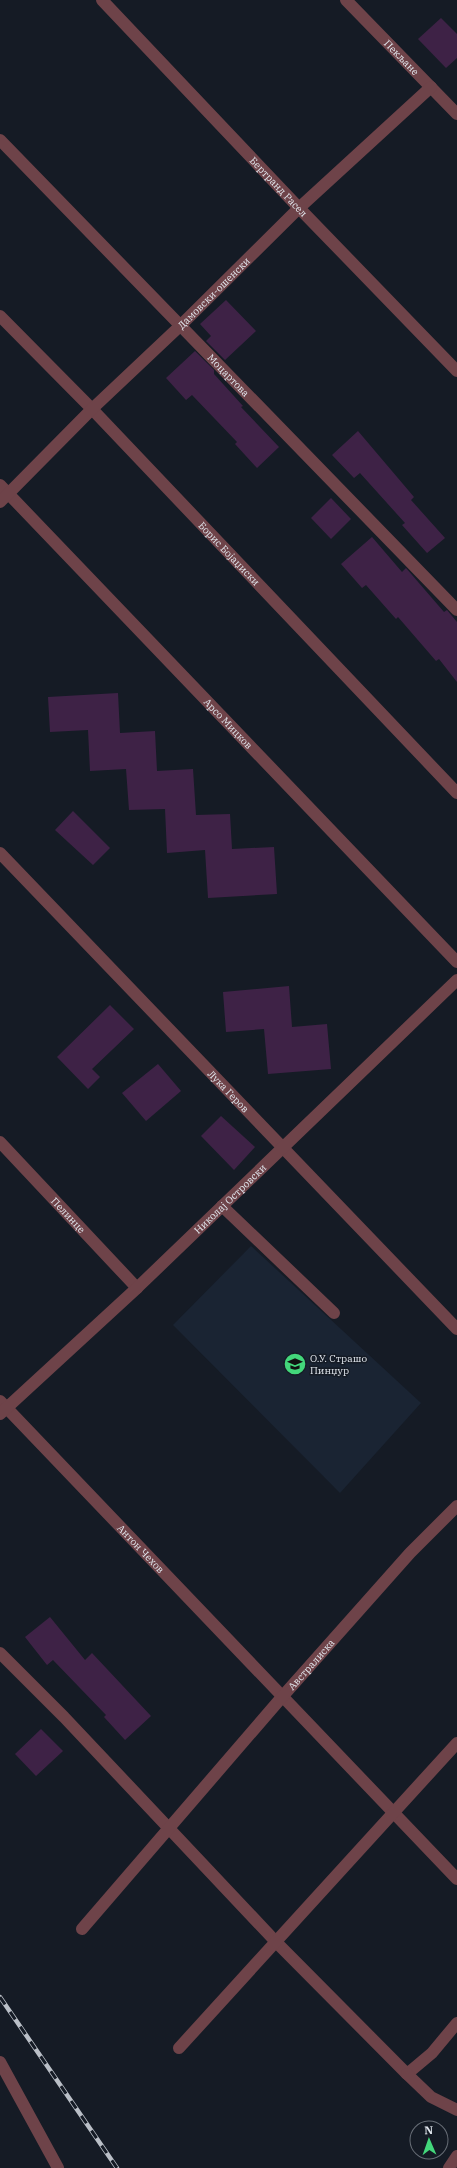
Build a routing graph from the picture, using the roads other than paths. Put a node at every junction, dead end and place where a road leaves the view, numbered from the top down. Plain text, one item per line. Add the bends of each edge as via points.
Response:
1 (102, 0) edge
2 (346, 0) edge
3 (431, 87) junction
4 (457, 114) edge
5 (0, 140) edge
6 (299, 208) junction
7 (0, 316) edge
8 (180, 326) junction
9 (457, 371) edge
10 (92, 409) junction
11 (0, 485) edge
12 (4, 498) edge
13 (457, 610) edge
14 (457, 793) edge
15 (0, 853) edge
16 (457, 962) edge
17 (457, 980) edge
18 (0, 1142) edge
19 (284, 1147) junction
20 (222, 1206) junction
21 (137, 1288) junction
22 (334, 1313) dead end
23 (457, 1329) edge
24 (2, 1407) edge
25 (457, 1506) edge
26 (0, 1654) edge
27 (282, 1697) junction
28 (457, 1743) edge
29 (394, 1812) junction
30 (169, 1826) junction
31 (457, 1879) edge
32 (82, 1929) dead end
33 (277, 1943) junction
34 (457, 2023) edge
35 (179, 2048) dead end
36 (0, 2062) edge
37 (408, 2074) junction
38 (457, 2110) edge
39 (457, 2156) edge
40 (58, 2168) edge
41 (449, 2168) edge

1 - 6 street, Бертранд Расел
2 - 3 street, Пекљане
3 - 4 street, Пекљане
3 - 6 street, Дамовски-ошенски
5 - 8 street, Моцартова
6 - 8 street, Дамовски-ошенски
6 - 9 street, Бертранд Расел
7 - 10 street, Борис Бојаџиски
8 - 10 street, Дамовски-ошенски
8 - 13 street, Моцартова
10 - 12 street, Дамовски-ошенски
10 - 14 street, Борис Бојаџиски
11 - 12 street, Арсо Мицков
12 - 16 street, Арсо Мицков
15 - 19 street, Лука Геров
17 - 19 street, Николај Островски
18 - 21 street, Пелинце
19 - 20 street, Николај Островски
19 - 23 street, Лука Геров
20 - 21 street, Николај Островски
20 - 22 street
21 - 24 street, Николај Островски
24 - 27 street, Антон Чехов
25 - 27 street, Австралиска via 410,1553
26 - 30 street
27 - 29 street, Антон Чехов
27 - 30 street, Австралиска
28 - 29 street
29 - 31 street, Антон Чехов
29 - 33 street
30 - 32 street, Австралиска
30 - 33 street
33 - 35 street
33 - 37 street
34 - 37 street via 432,2053
36 - 40 street
37 - 38 street via 431,2097
39 - 41 street

